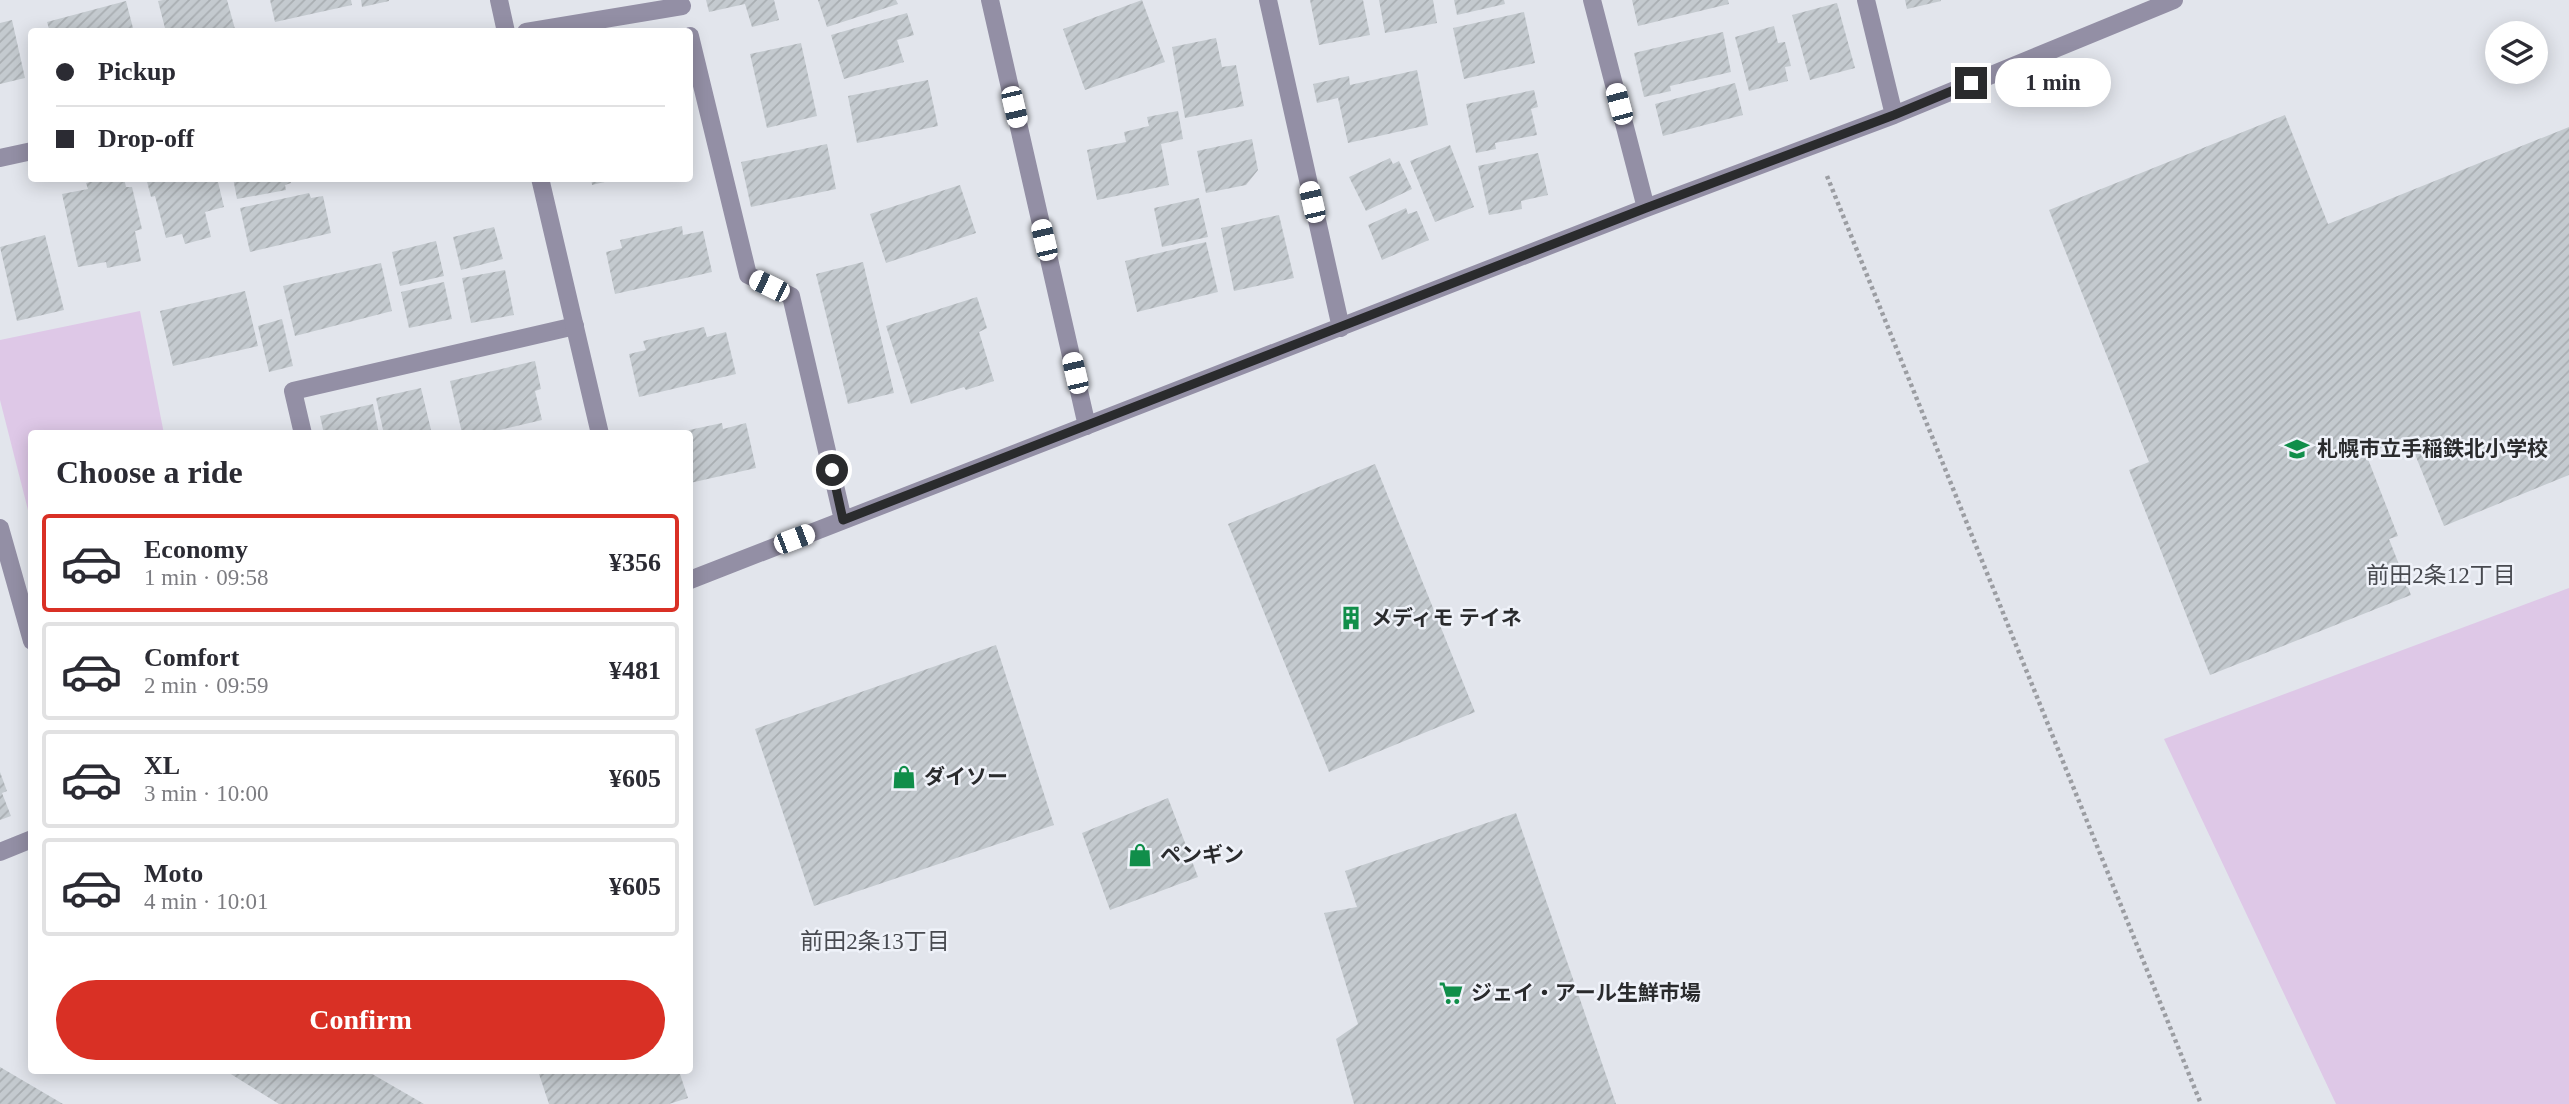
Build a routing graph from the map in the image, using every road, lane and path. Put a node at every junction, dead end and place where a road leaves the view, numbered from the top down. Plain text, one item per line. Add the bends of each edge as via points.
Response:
1 (499, 0) edge
2 (990, 0) edge
3 (1268, 0) edge
4 (1592, 0) edge
5 (1866, 0) edge
6 (2174, 0) edge
7 (681, 3) edge
8 (2150, 4) edge
9 (505, 28) edge
10 (547, 28) edge
11 (687, 28) edge
12 (693, 50) edge
13 (1894, 115) junction
14 (28, 151) edge
15 (0, 158) edge
16 (1827, 176) dead end
17 (541, 182) edge
18 (1646, 208) junction
19 (575, 326) junction
20 (1340, 328) junction
21 (1087, 426) junction
22 (302, 430) edge
23 (599, 430) edge
24 (843, 520) junction
25 (0, 528) edge
26 (693, 579) edge
27 (28, 627) edge
28 (28, 841) edge
29 (0, 852) edge
30 (2201, 1104) edge

1 - 9 street
2 - 21 street
3 - 20 street
4 - 18 street
5 - 13 street
6 - 8 street
7 - 10 street
7 - 11 street
8 - 13 street
12 - 24 street via 748,275 791,296
13 - 18 street
14 - 15 street
16 - 30 path
17 - 19 street
18 - 20 street
19 - 22 street via 293,391
19 - 23 street
20 - 21 street
21 - 24 street
24 - 26 street
25 - 27 street
28 - 29 street

